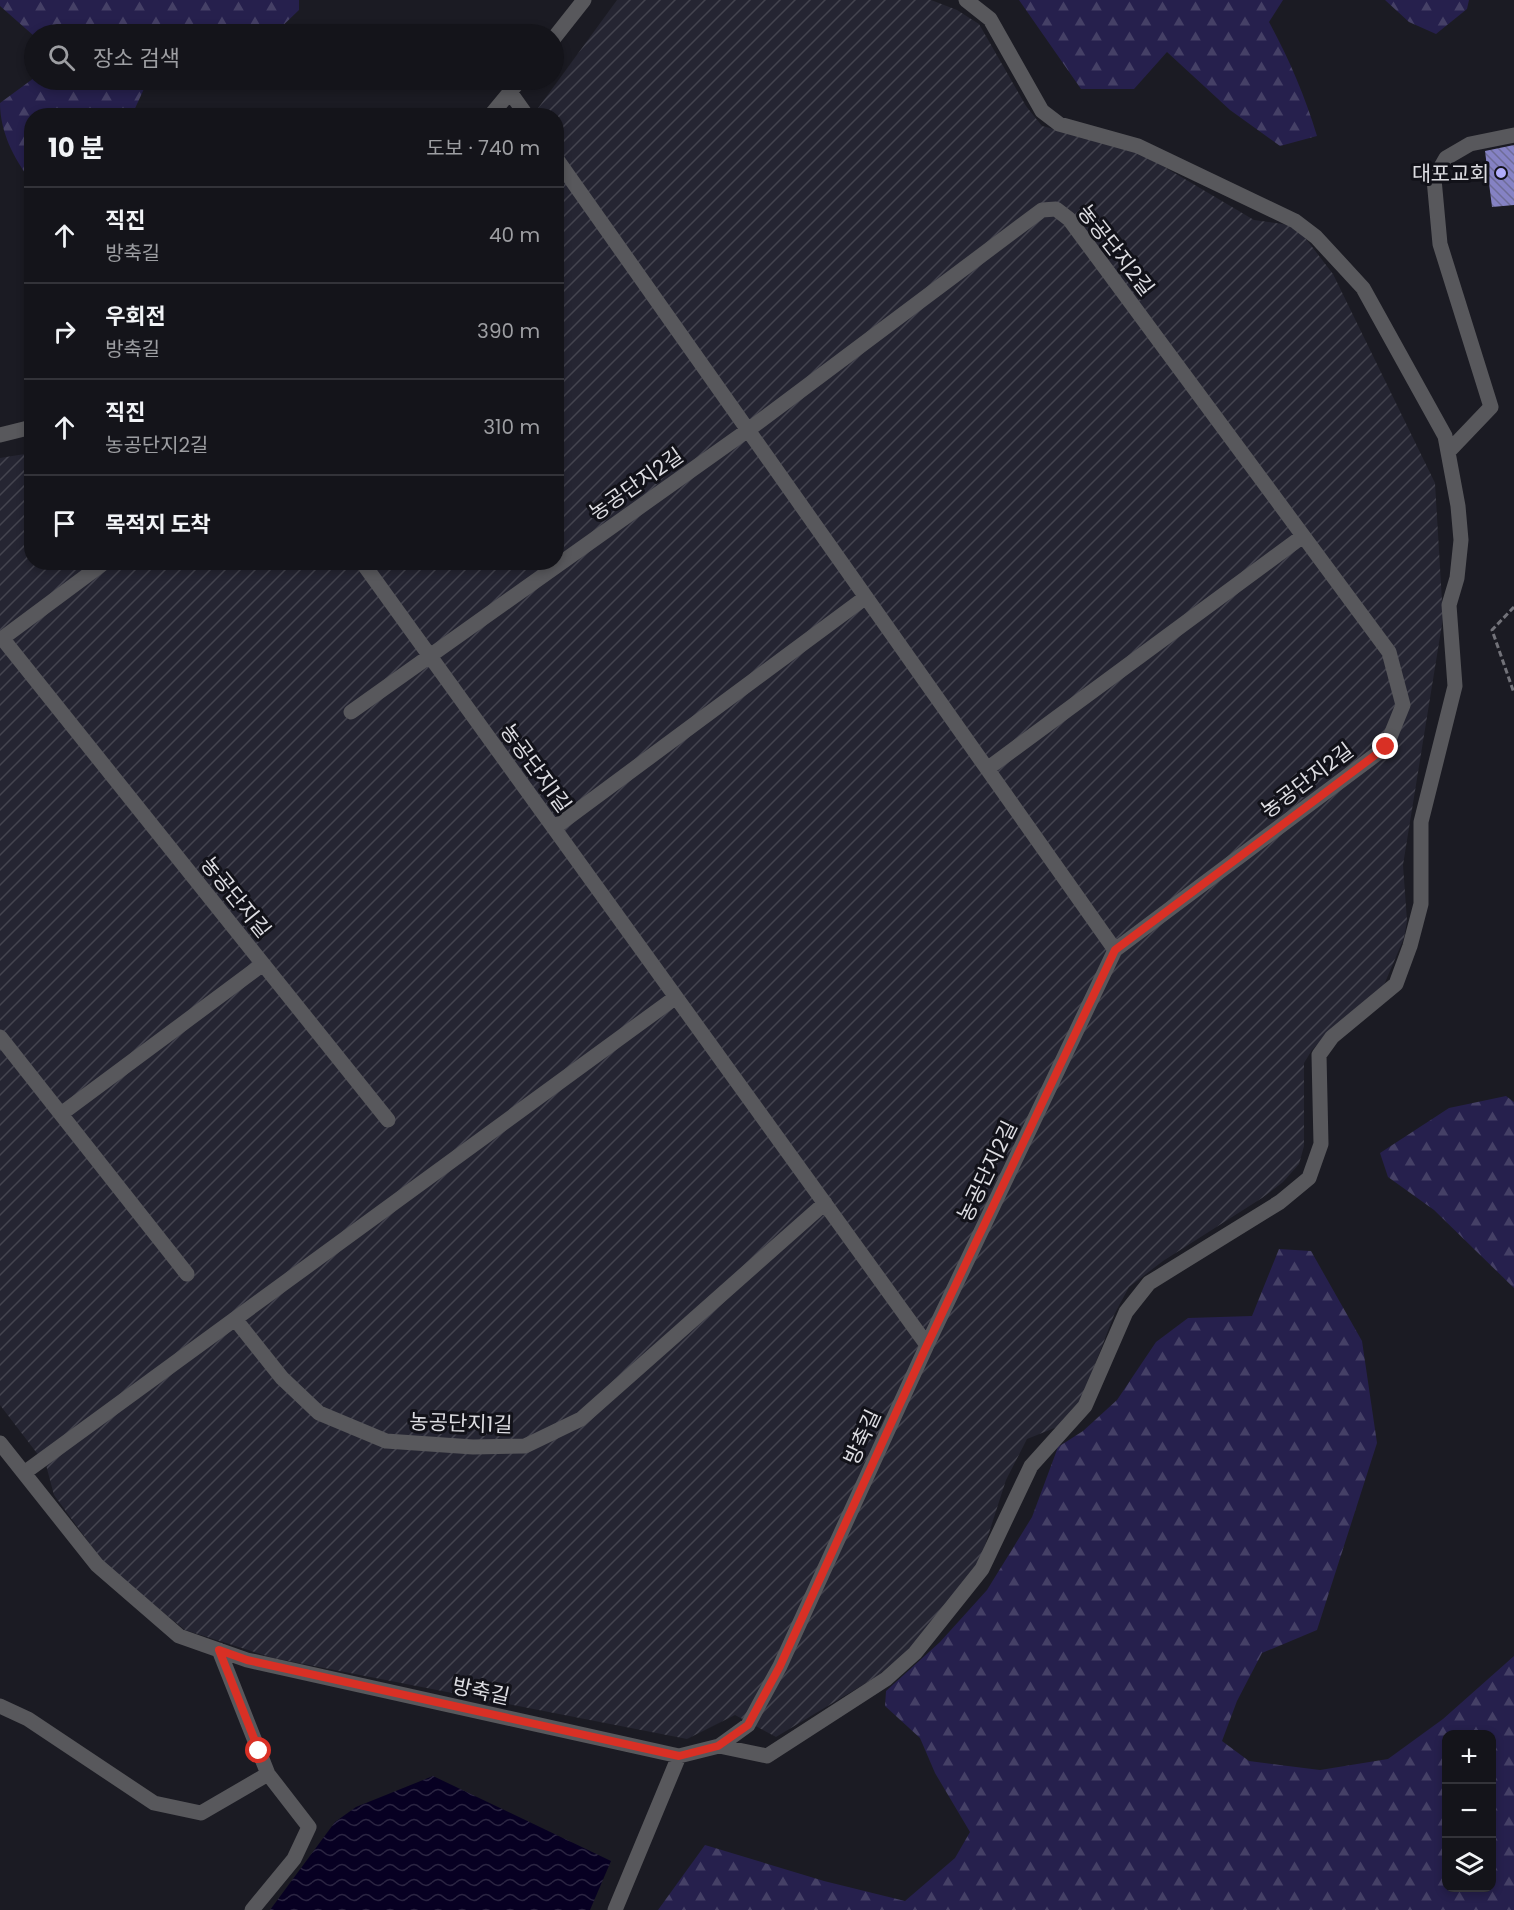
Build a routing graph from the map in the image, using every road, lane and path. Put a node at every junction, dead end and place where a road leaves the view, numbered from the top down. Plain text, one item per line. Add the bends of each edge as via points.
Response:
1 (584, 0) edge
2 (966, 0) edge
3 (564, 25) edge
4 (512, 90) edge
5 (517, 90) edge
6 (497, 108) edge
7 (524, 108) edge
8 (1514, 135) edge
9 (564, 169) edge
10 (24, 429) edge
11 (748, 430) junction
12 (0, 435) edge
13 (1448, 452) junction
14 (1303, 536) junction
15 (564, 561) edge
16 (94, 570) edge
17 (368, 570) edge
18 (551, 570) edge
19 (866, 597) junction
20 (1514, 607) edge
21 (1, 639) edge
22 (430, 656) junction
23 (1514, 693) edge
24 (351, 712) dead end
25 (987, 769) junction
26 (554, 828) junction
27 (1115, 950) junction
28 (263, 964) junction
29 (676, 997) junction
30 (0, 1037) edge
31 (61, 1114) junction
32 (388, 1120) dead end
33 (825, 1203) junction
34 (187, 1274) dead end
35 (235, 1319) junction
36 (927, 1345) junction
37 (0, 1443) edge
38 (24, 1473) junction
39 (219, 1650) junction
40 (0, 1706) edge
41 (718, 1746) junction
42 (679, 1756) junction
43 (268, 1774) junction
44 (252, 1910) edge
45 (615, 1910) edge

1 - 3 street
2 - 13 street via 990,19 1042,111 1059,124 1138,146 1295,221 1316,237 1363,288 1445,436
4 - 6 street
5 - 7 street
8 - 13 street via 1470,144 1446,158 1434,179 1440,244 1491,407
9 - 11 street
10 - 12 street
11 - 14 street, 농공단지2길 via 1041,210 1056,209 1069,219
11 - 15 street, 농공단지2길
11 - 19 street
13 - 41 street via 1461,540 1449,605 1455,686 1421,822 1421,904 1396,984 1332,1037 1319,1055 1321,1144 1309,1178 1280,1202 1149,1283 1126,1312 1085,1406 1030,1466 982,1569 915,1653 886,1679 767,1756
14 - 25 street
14 - 27 street, 농공단지2길 via 1389,652 1403,705 1386,747
16 - 21 street, 농공단지길
17 - 22 street, 농공단지1길
18 - 22 street, 농공단지2길
19 - 25 street
19 - 26 street
20 - 23 path via 1492,630
21 - 28 street, 농공단지길
22 - 24 street, 농공단지2길
22 - 26 street, 농공단지1길
25 - 27 street
26 - 29 street, 농공단지1길
27 - 36 street, 농공단지2길
28 - 31 street, 농공단지길
28 - 32 street
29 - 33 street, 농공단지1길
29 - 35 street
30 - 31 street
31 - 34 street
33 - 35 street, 농공단지1길 via 581,1419 525,1446 386,1441 319,1413 282,1378
33 - 36 street, 농공단지1길
35 - 38 street
36 - 41 street, 방축길 via 780,1666 748,1725
37 - 38 street
38 - 39 street via 97,1565 179,1636
39 - 42 street, 방축길 via 247,1660
39 - 43 street
40 - 43 street via 56,1736 154,1803 201,1813
41 - 42 street, 방축길
42 - 45 street
43 - 44 street via 309,1827 294,1859

